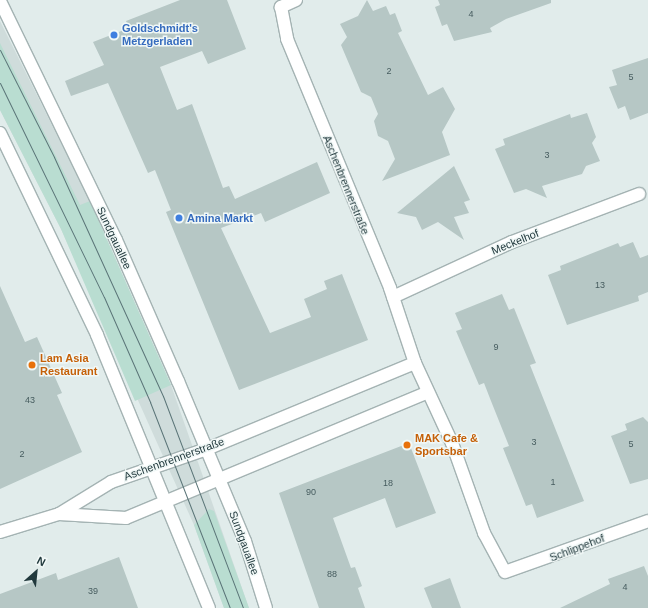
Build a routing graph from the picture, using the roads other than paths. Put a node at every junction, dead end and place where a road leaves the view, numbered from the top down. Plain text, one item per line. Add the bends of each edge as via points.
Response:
1 (0, 0) edge
2 (296, 0) edge
3 (0, 133) edge
4 (639, 194) dead end
5 (393, 297) junction
6 (415, 363) junction
7 (428, 392) junction
8 (207, 449) junction
9 (152, 468) junction
10 (219, 480) junction
11 (168, 502) junction
12 (59, 514) junction
13 (648, 521) edge
14 (0, 532) edge
15 (505, 572) joint
16 (209, 608) edge
17 (266, 608) edge

1 - 8 street, Sundgauallee via 116,240
2 - 5 street, Aschenbrennerstraße via 281,7 287,40
3 - 9 street via 97,335
4 - 5 street, Meckelhof via 512,242
5 - 6 street, Aschenbrennerstraße
6 - 7 street, Aschenbrennerstraße
6 - 8 street, Aschenbrennerstraße
7 - 10 street
7 - 15 street, Aschenbrennerstraße via 452,443 484,533
8 - 9 street, Aschenbrennerstraße
8 - 10 street, Sundgauallee
9 - 11 street
9 - 12 street, Aschenbrennerstraße via 111,482
10 - 11 street
10 - 17 street, Sundgauallee
11 - 12 street via 126,518
11 - 16 street
12 - 14 street
13 - 15 street, Schlippehof

